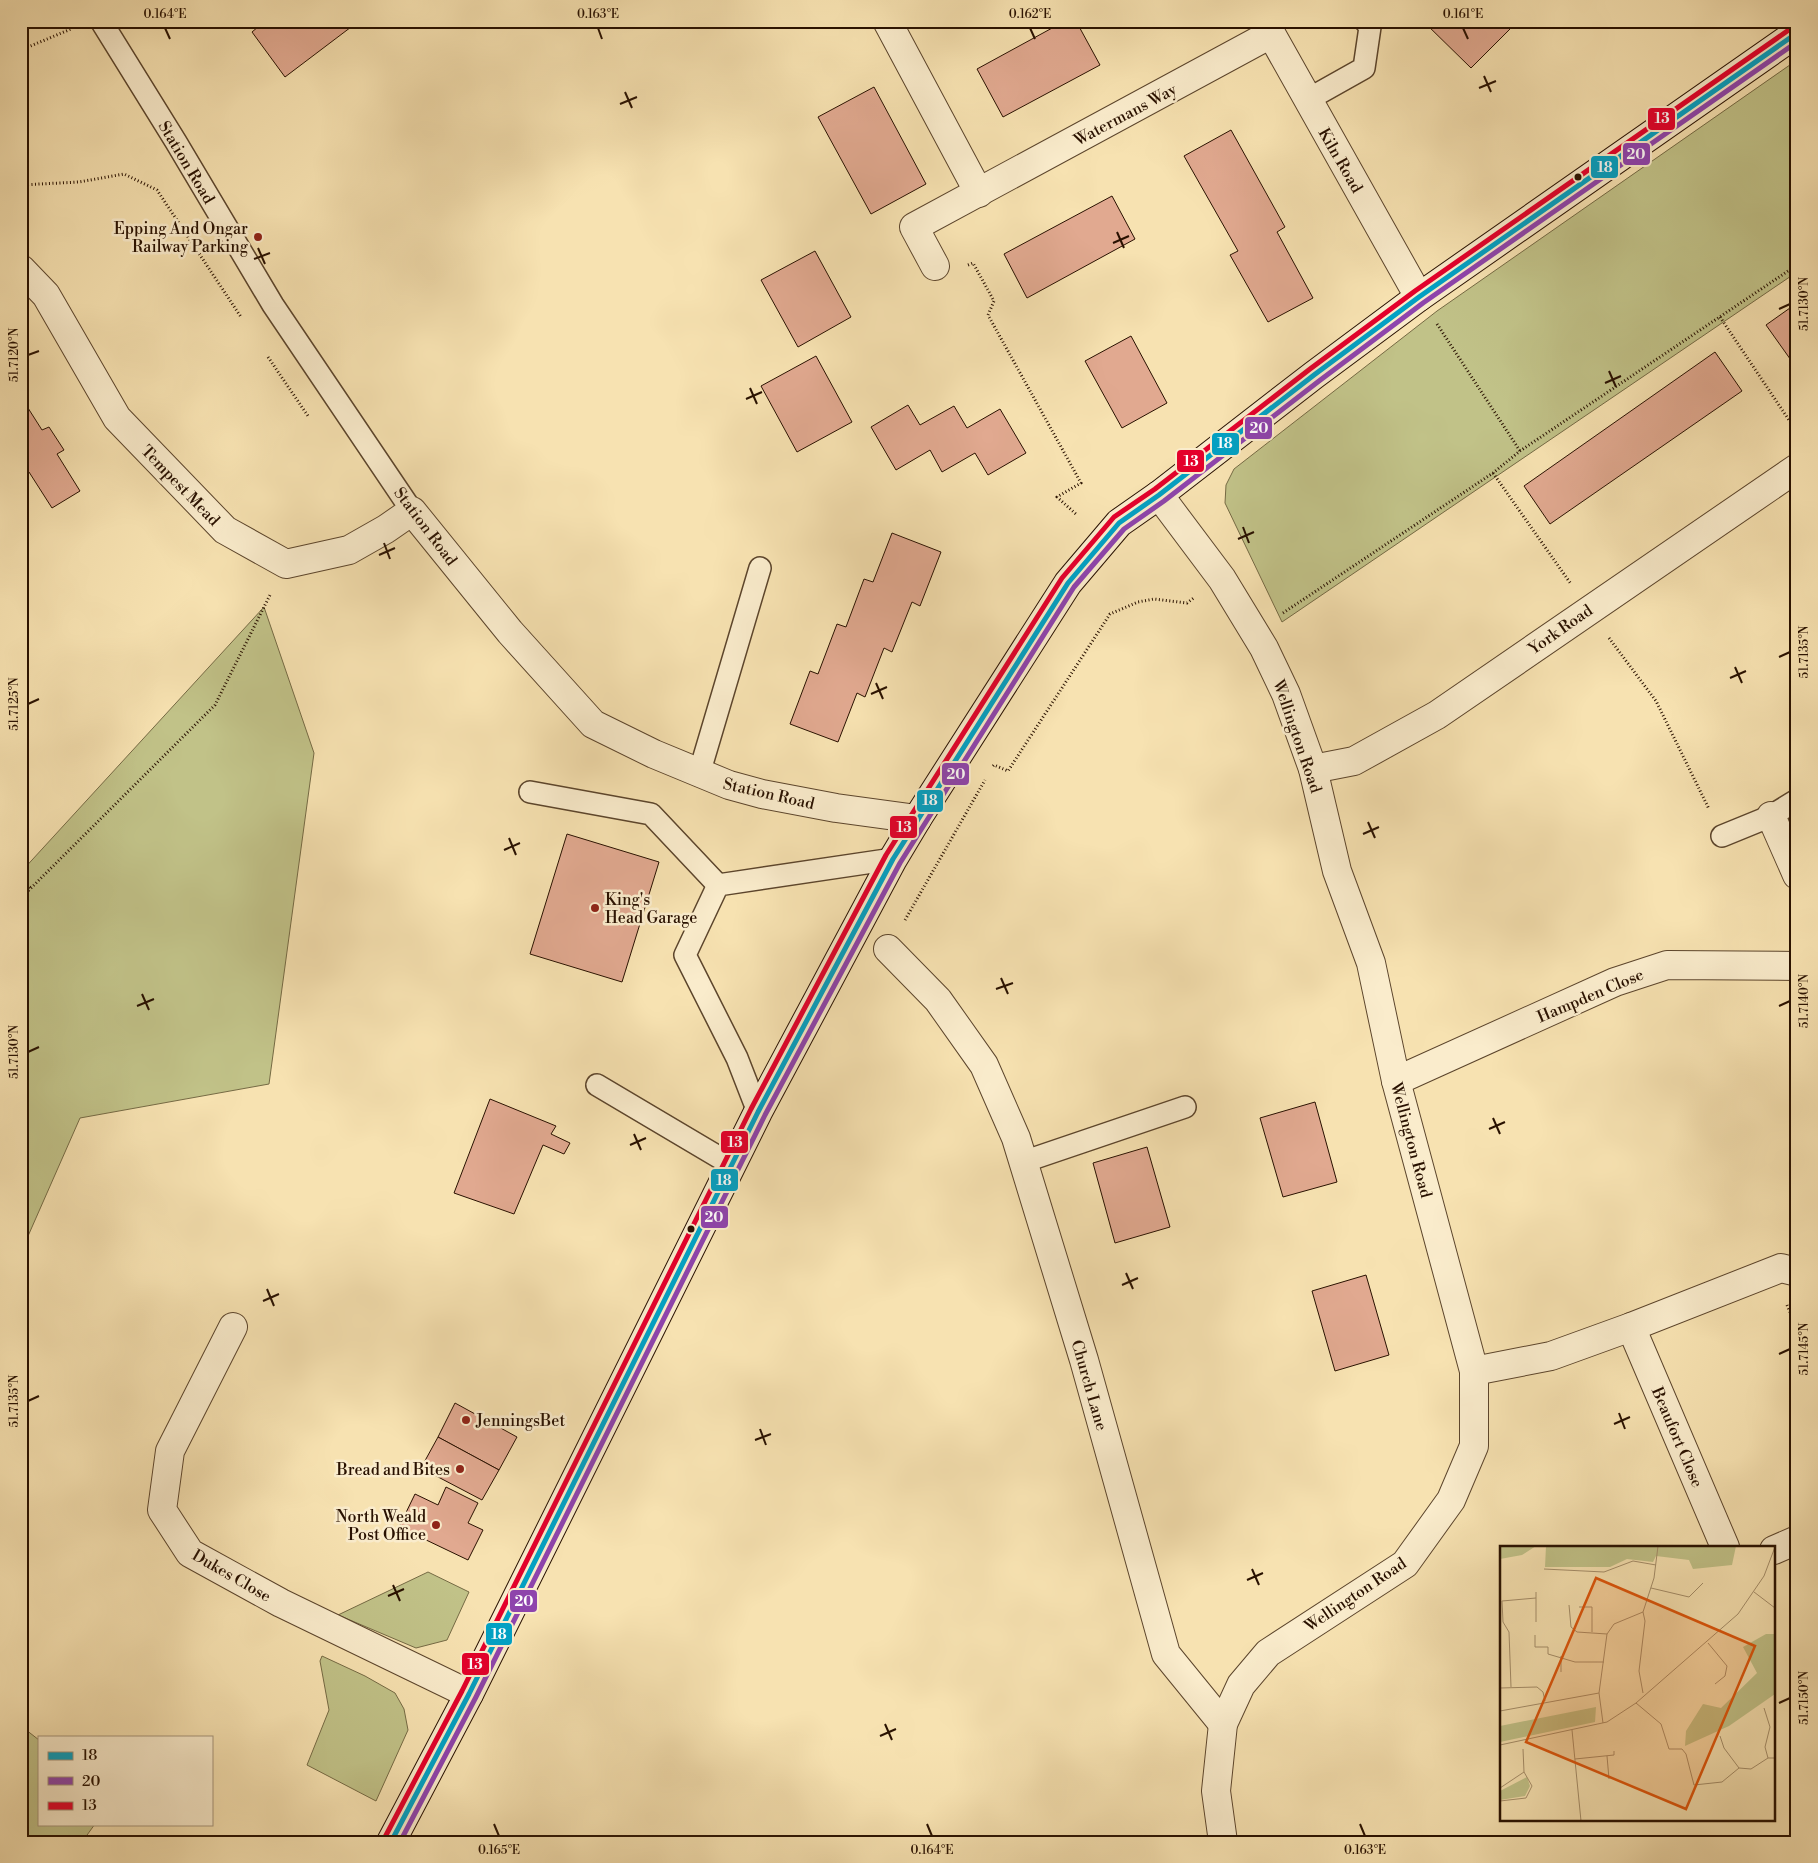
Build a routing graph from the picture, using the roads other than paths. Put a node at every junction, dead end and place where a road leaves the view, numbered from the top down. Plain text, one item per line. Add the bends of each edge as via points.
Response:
1 (101, 21) edge
2 (887, 21) edge
3 (1365, 21) edge
4 (1268, 28) edge
5 (1797, 33) edge
6 (1307, 100) junction
7 (979, 193) junction
8 (935, 266) road end
9 (21, 269) edge
10 (1419, 297) junction
11 (1797, 468) edge
12 (1159, 495) junction
13 (412, 511) junction
14 (760, 568) dead end
15 (1313, 769) junction
16 (699, 774) junction
17 (530, 792) dead end
18 (1797, 800) edge
19 (1771, 816) junction
20 (917, 819) junction
21 (1722, 836) road end
22 (893, 859) junction
23 (1797, 875) edge
24 (718, 885) junction
25 (888, 949) road end
26 (1797, 966) edge
27 (1396, 1081) junction
28 (597, 1085) dead end
29 (1185, 1107) dead end
30 (758, 1112) junction
31 (1023, 1162) junction
32 (732, 1165) junction
33 (1797, 1272) edge
34 (233, 1327) dead end
35 (1631, 1327) junction
36 (1474, 1371) junction
37 (1797, 1540) edge
38 (1726, 1546) edge
39 (1776, 1549) edge
40 (469, 1694) junction
41 (1223, 1724) junction
42 (391, 1842) edge
43 (1223, 1842) edge

1 - 13 lane, Station Road via 273,305
2 - 7 street
3 - 6 lane via 1370,27 1364,68
4 - 6 street, Kiln Road
4 - 7 street, Watermans Way
5 - 10 street
6 - 10 street, Kiln Road
7 - 8 street, Watermans Way via 914,227
9 - 13 street, Tempest Mead via 46,295 117,418 224,530 286,564 349,550
10 - 12 street
11 - 15 street, York Road via 1436,715 1354,761
12 - 15 street, Wellington Road via 1222,579 1264,648 1286,694
12 - 20 street via 1119,523 1068,583
13 - 16 street, Station Road via 510,632 593,724
14 - 16 lane
15 - 27 street, Wellington Road via 1336,871 1371,963
16 - 20 street, Station Road via 762,794
17 - 24 lane via 651,814
18 - 19 lane
19 - 21 lane
19 - 23 street
20 - 22 street
22 - 24 lane
22 - 30 street
24 - 30 lane via 685,955 737,1058
25 - 31 street, Church Lane via 938,1000 984,1065
26 - 27 street, Hampden Close via 1667,965 1615,982
27 - 36 street, Wellington Road
28 - 32 lane
29 - 31 lane
30 - 32 street
31 - 41 street, Church Lane via 1084,1360 1166,1654
32 - 40 street
33 - 35 street via 1781,1268
34 - 40 street, Dukes Close via 170,1451 162,1510 190,1554 281,1603
35 - 36 street via 1551,1356
35 - 38 street, Beaufort Close
36 - 41 street, Wellington Road via 1474,1446 1451,1500 1406,1564 1268,1653 1241,1685
37 - 39 street
40 - 42 street
41 - 43 street via 1216,1791

